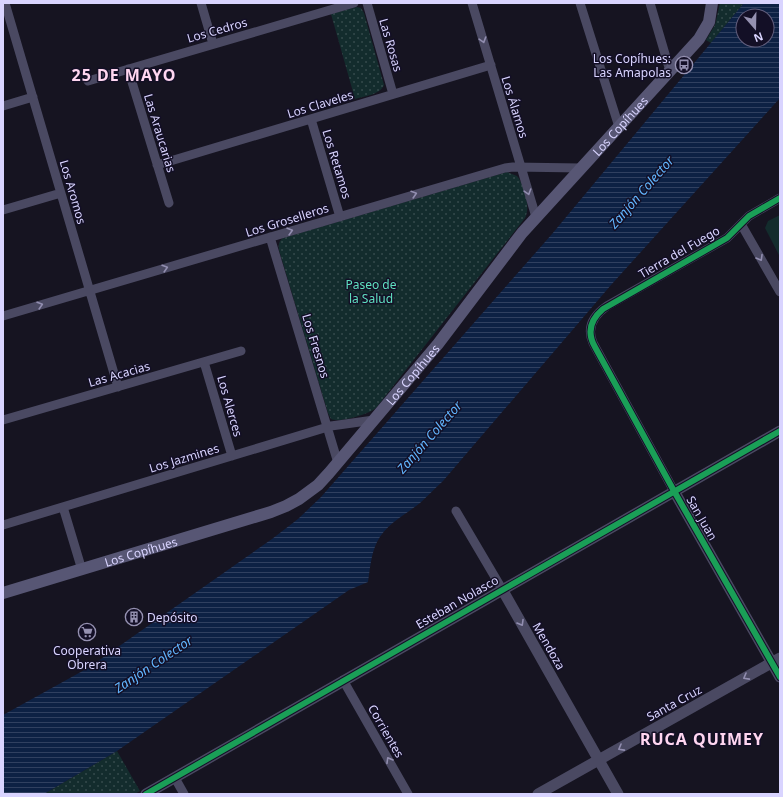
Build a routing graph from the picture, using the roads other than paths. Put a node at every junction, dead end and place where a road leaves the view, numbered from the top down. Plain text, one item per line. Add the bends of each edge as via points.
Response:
1 (5, 3) edge
2 (201, 3) edge
3 (354, 3) edge
4 (367, 3) edge
5 (472, 3) edge
6 (580, 3) edge
7 (650, 3) edge
8 (712, 3) edge
9 (213, 44) junction
10 (490, 65) junction
11 (128, 69) junction
12 (670, 70) junction
13 (88, 81) dead end
14 (393, 94) junction
15 (33, 97) junction
16 (3, 106) edge
17 (311, 119) junction
18 (619, 127) junction
19 (157, 165) junction
20 (521, 167) junction
21 (581, 168) junction
22 (61, 193) junction
23 (780, 198) edge
24 (169, 203) dead end
25 (3, 210) edge
26 (340, 217) junction
27 (536, 217) junction
28 (741, 224) junction
29 (270, 237) junction
30 (90, 291) junction
31 (780, 292) edge
32 (3, 316) edge
33 (591, 325) joint
34 (241, 351) dead end
35 (204, 362) junction
36 (118, 387) junction
37 (3, 420) edge
38 (374, 420) junction
39 (328, 427) junction
40 (780, 430) edge
41 (232, 456) junction
42 (338, 463) junction
43 (674, 491) junction
44 (63, 507) junction
45 (456, 511) dead end
46 (3, 525) edge
47 (82, 570) junction
48 (502, 589) junction
49 (3, 594) edge
50 (776, 660) edge
51 (780, 677) edge
52 (343, 680) junction
53 (598, 760) junction
54 (175, 778) junction
55 (146, 794) edge
56 (184, 794) edge
57 (408, 794) edge
58 (538, 794) edge
59 (618, 794) edge

1 - 15 street, Los Aromos
2 - 9 street
3 - 9 street, Los Cedros
4 - 14 street, Las Rosas
5 -> 10 street, Los Álamos
6 - 18 street
7 - 12 street
8 - 12 main road, Los Copíhues via 710,16 699,39
9 - 11 street, Los Cedros
10 - 14 street, Los Claveles
10 - 20 street, Los Álamos
11 - 13 street, Los Cedros
11 - 19 street, Las Araucarias
12 - 18 main road, Los Copíhues
14 - 17 street, Los Claveles
15 - 16 street
15 - 22 street, Los Aromos
17 - 19 street, Los Claveles
17 - 26 street, Los Retamos
18 - 21 main road, Los Copíhues
19 - 24 street, Las Araucarias
20 - 21 street, Los Groselleros
26 -> 20 street, Los Groselleros via 497,170
20 -> 27 street, Los Álamos
21 - 27 main road, Los Copíhues
22 - 25 street
22 - 30 street, Los Aromos
23 - 28 street, Tierra del Fuego
29 -> 26 street, Los Groselleros
27 - 38 main road, Los Copíhues via 444,336
28 -> 31 street
28 - 33 street, Tierra del Fuego via 727,238 607,306 599,312
30 -> 29 street, Los Groselleros
29 - 39 street, Los Fresnos
32 -> 30 street, Los Groselleros
30 - 36 street, Los Aromos
33 - 43 street, San Juan via 593,343
34 - 35 street, Las Acacias
35 - 36 street, Las Acacias
35 - 41 street, Los Alerces
36 - 37 street, Las Acacias
38 - 39 street, Los Jazmines
38 - 42 main road, Los Copíhues
39 - 41 street, Los Jazmines
39 - 42 street, Los Fresnos
40 - 43 street, Esteban Nolasco
41 - 44 street, Los Jazmines
42 - 47 main road, Los Copíhues via 312,490 286,506
43 - 48 street, Esteban Nolasco
43 - 50 street, San Juan
44 - 46 street, Los Jazmines
44 - 47 street
45 - 48 street, Mendoza
47 - 49 main road, Los Copíhues
48 - 52 street, Esteban Nolasco
48 -> 53 street, Mendoza
50 - 51 street, San Juan
50 -> 53 street, Santa Cruz
52 - 54 street, Esteban Nolasco
57 -> 52 street, Corrientes
53 - 58 street, Santa Cruz
53 - 59 street, Mendoza
54 - 55 street, Esteban Nolasco
54 - 56 street

